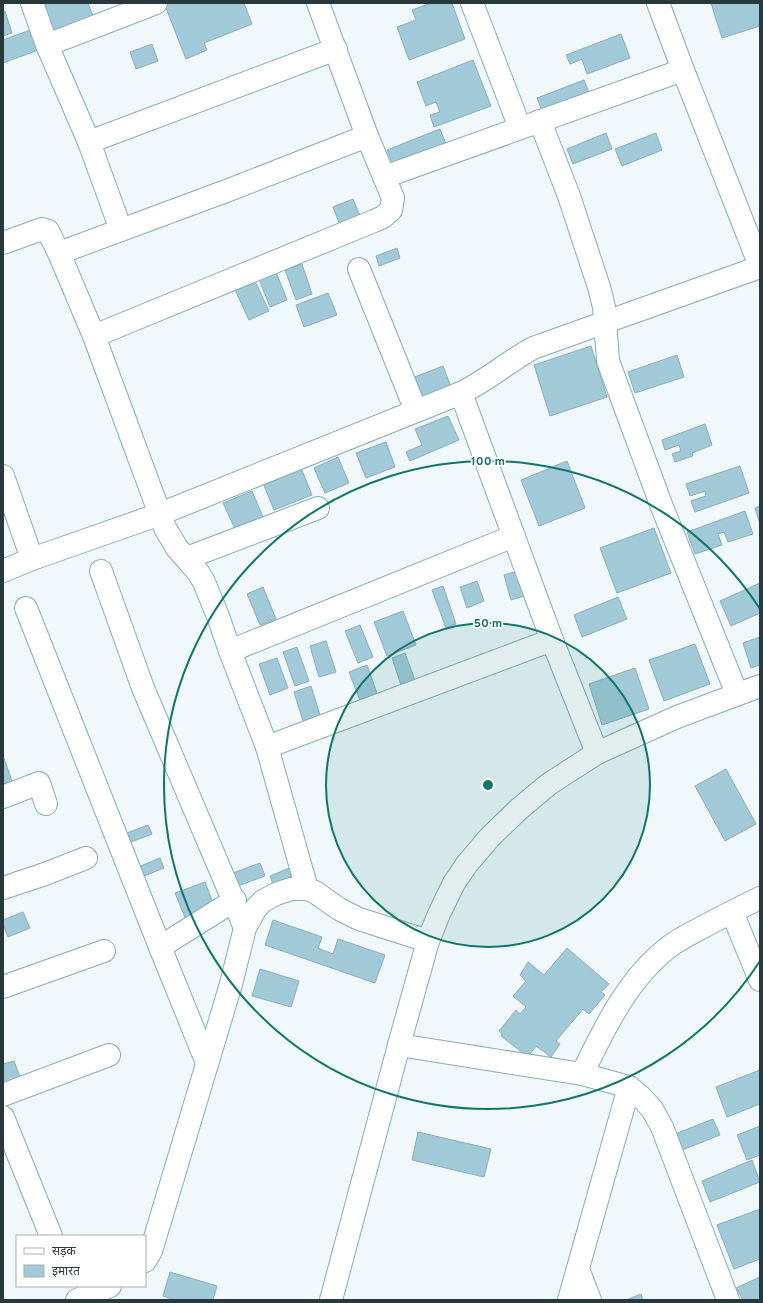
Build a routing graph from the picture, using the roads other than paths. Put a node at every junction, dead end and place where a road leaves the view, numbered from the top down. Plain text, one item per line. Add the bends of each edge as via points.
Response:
1 (32, 3) edge
2 (156, 3) edge
3 (318, 3) edge
4 (472, 3) edge
5 (658, 3) edge
6 (47, 45) junction
7 (336, 49) junction
8 (683, 70) junction
9 (530, 125) junction
10 (367, 136) junction
11 (89, 142) junction
12 (384, 177) junction
13 (121, 230) junction
14 (3, 243) edge
15 (59, 253) junction
16 (760, 267) edge
17 (359, 269) dead end
18 (606, 321) junction
19 (94, 336) junction
20 (461, 393) junction
21 (416, 411) junction
22 (3, 476) edge
23 (318, 508) dead end
24 (160, 514) junction
25 (514, 536) junction
26 (187, 558) junction
27 (32, 559) junction
28 (3, 571) edge
29 (101, 571) dead end
30 (26, 608) dead end
31 (552, 640) junction
32 (230, 651) junction
33 (760, 686) edge
34 (736, 694) junction
35 (267, 747) junction
36 (597, 753) junction
37 (3, 797) edge
38 (46, 804) dead end
39 (86, 858) dead end
40 (3, 888) edge
41 (307, 889) junction
42 (760, 898) edge
43 (235, 900) junction
44 (732, 912) junction
45 (245, 928) junction
46 (428, 941) junction
47 (160, 947) junction
48 (104, 950) dead end
49 (760, 980) edge
50 (3, 987) edge
51 (399, 1045) junction
52 (109, 1055) dead end
53 (207, 1063) junction
54 (582, 1074) junction
55 (629, 1087) junction
56 (3, 1095) edge
57 (3, 1117) edge
58 (51, 1235) edge
59 (146, 1259) edge
60 (578, 1269) junction
61 (71, 1287) edge
62 (108, 1287) edge
63 (77, 1300) edge
64 (331, 1300) edge
65 (569, 1300) edge
66 (590, 1300) edge
67 (728, 1300) edge

1 - 6 street
2 - 6 street
3 - 7 street
4 - 9 street
5 - 8 street
6 - 11 street
7 - 10 street
7 - 11 street
8 - 9 street
8 - 16 street
9 - 12 street
9 - 18 street via 581,230 599,287
10 - 12 street
10 - 13 street
11 - 13 street
12 - 19 street via 393,198 393,205 383,217
13 - 15 street
14 - 15 street via 46,229
15 - 19 street
16 - 18 street
17 - 21 street
18 - 20 street via 533,348
18 - 34 street via 608,361
19 - 24 street
20 - 21 street
20 - 25 street
21 - 24 street
22 - 27 street
23 - 26 street
24 - 26 street via 170,538
24 - 27 street
25 - 31 street
25 - 32 street
26 - 32 street via 204,582
27 - 28 street
29 - 43 street via 143,688
30 - 47 street
31 - 35 street
31 - 36 street
32 - 35 street
33 - 34 street
34 - 36 street
35 - 41 street
36 - 46 street via 550,784 490,837 454,883
37 - 38 street via 38,783
39 - 40 street
41 - 45 street via 290,889 263,901
41 - 46 street via 359,919
42 - 44 street
43 - 45 street
43 - 47 street
44 - 49 street
44 - 54 street via 669,947 636,979 605,1026
45 - 53 street
46 - 51 street
47 - 53 street
48 - 50 street
51 - 54 street
51 - 64 street
52 - 56 street
53 - 59 street via 151,1250
54 - 55 street
55 - 60 street
55 - 67 street via 652,1109 662,1127
57 - 58 street
60 - 65 street
60 - 66 street
61 - 63 street
62 - 63 street

